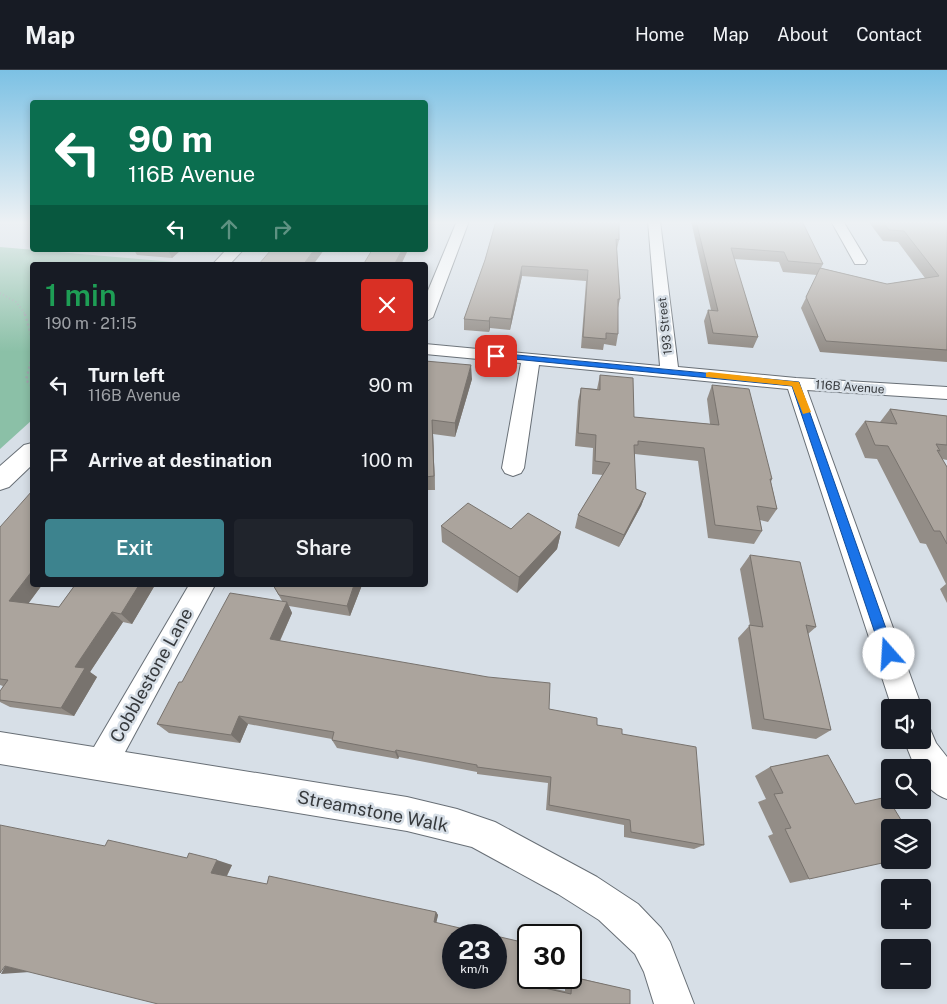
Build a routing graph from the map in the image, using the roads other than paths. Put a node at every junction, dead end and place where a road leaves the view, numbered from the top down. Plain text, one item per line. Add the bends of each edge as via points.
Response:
1 (446, 265) edge
2 (658, 265) edge
3 (428, 309) edge
4 (428, 349) edge
5 (531, 359) junction
6 (669, 371) junction
7 (796, 384) junction
8 (947, 393) edge
9 (30, 453) edge
10 (513, 468) dead end
11 (0, 481) edge
12 (201, 587) edge
13 (904, 699) edge
14 (0, 748) edge
15 (923, 749) edge
16 (101, 765) junction
17 (944, 780) edge
18 (674, 1004) edge

1 - 3 street
2 - 6 street, 193 Street
4 - 5 street, 116B Avenue
5 - 6 street, 116B Avenue
5 - 10 street
6 - 7 street, 116B Avenue
7 - 8 street, 116B Avenue
7 - 13 street
9 - 11 main road
12 - 16 street, Cobblestone Lane
14 - 16 street, Streamstone Walk
15 - 17 street
16 - 18 street, Streamstone Walk via 407,814 474,831 592,894 625,918 648,941 665,973

